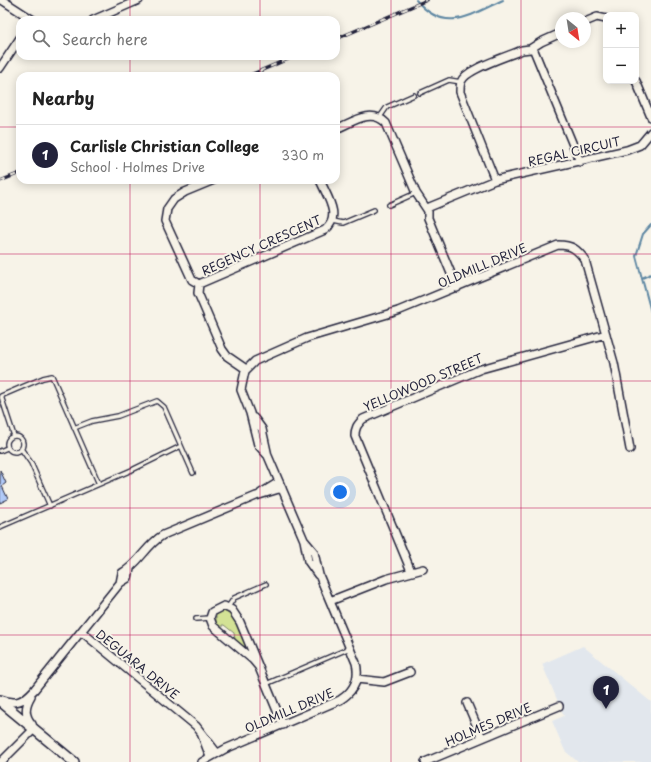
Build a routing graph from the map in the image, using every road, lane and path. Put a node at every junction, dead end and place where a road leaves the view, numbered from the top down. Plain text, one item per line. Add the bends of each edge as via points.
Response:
1 (2, 0) edge
2 (139, 0) edge
3 (27, 16) edge
4 (102, 16) edge
5 (603, 18) edge
6 (591, 20) edge
7 (555, 36) edge
8 (16, 44) edge
9 (533, 48) junction
10 (0, 68) edge
11 (461, 82) junction
12 (637, 84) edge
13 (420, 93) dead end
14 (414, 95) dead end
15 (380, 117) junction
16 (651, 117) edge
17 (340, 127) edge
18 (651, 132) edge
19 (580, 162) junction
20 (495, 180) junction
21 (204, 184) edge
22 (322, 184) edge
23 (416, 192) junction
24 (389, 205) dead end
25 (427, 208) junction
26 (374, 210) dead end
27 (333, 221) junction
28 (199, 284) junction
29 (457, 288) junction
30 (606, 334) junction
31 (246, 369) junction
32 (0, 396) edge
33 (74, 428) junction
34 (14, 436) junction
35 (181, 446) junction
36 (7, 448) junction
37 (630, 449) dead end
38 (22, 450) junction
39 (0, 451) edge
40 (194, 473) dead end
41 (99, 484) junction
42 (280, 485) junction
43 (50, 506) junction
44 (0, 527) edge
45 (423, 569) dead end
46 (411, 571) junction
47 (266, 584) dead end
48 (331, 602) junction
49 (228, 607) junction
50 (210, 618) junction
51 (196, 619) dead end
52 (82, 632) junction
53 (350, 648) junction
54 (258, 666) junction
55 (410, 672) dead end
56 (357, 679) junction
57 (266, 684) junction
58 (34, 690) junction
59 (0, 700) edge
60 (467, 703) dead end
61 (559, 706) dead end
62 (283, 725) junction
63 (34, 729) junction
64 (44, 737) junction
65 (482, 738) junction
66 (209, 758) edge
67 (2, 759) edge
68 (74, 762) edge
69 (425, 762) edge

1 - 3 street
2 - 4 street
5 - 6 street
7 - 9 street
8 - 10 street
9 - 11 street via 522,50 467,74
9 - 19 street
11 - 13 lane via 448,80
11 - 20 street via 460,92
12 - 16 street
14 - 15 lane via 387,107
15 - 17 street via 371,115
15 - 23 street via 386,123
18 - 19 street, REGAL CIRCUIT via 640,145
19 - 20 street, REGAL CIRCUIT
20 - 25 street, REGAL CIRCUIT
21 - 28 street via 174,199 167,209 165,220 192,280
22 - 27 street, REGENCY CRESCENT via 334,216
23 - 24 lane
23 - 25 street
25 - 29 street via 428,218
26 - 27 lane via 344,223
27 - 28 street, REGENCY CRESCENT via 325,230
28 - 31 street via 198,293 222,349 227,356
29 - 30 street, OLDMILL DRIVE via 558,245 569,245 578,250 585,260
29 - 31 street, OLDMILL DRIVE via 398,311 307,338 259,358
30 - 37 street, OLDMILL DRIVE
30 - 46 street, YELLOWOOD STREET via 481,369 362,419 357,424 355,436
31 - 42 street via 241,390 258,445 268,456
32 - 33 lane via 52,376
32 - 34 lane
33 - 35 lane via 92,421 118,416 157,401 164,407
33 - 41 lane
34 - 36 lane via 8,441
34 - 38 lane via 20,437 23,441
35 - 40 lane
35 - 41 lane
36 - 38 lane via 14,453
36 - 39 lane
38 - 43 lane via 31,463
41 - 43 lane
42 - 48 street via 304,540 308,562 319,575
42 - 52 street via 163,535 150,544 130,569 128,578 120,583
43 - 44 lane
45 - 46 street
46 - 48 street
47 - 49 lane via 234,598
48 - 53 street
49 - 50 street via 215,610
49 - 54 street via 240,622
50 - 51 lane
50 - 54 street via 213,626
52 - 58 street, DEGUARA DRIVE
52 - 66 street, DEGUARA DRIVE via 200,731
53 - 56 street via 356,665
53 - 57 lane
54 - 57 street
55 - 56 street via 384,682
56 - 62 street, OLDMILL DRIVE via 352,690 340,700
57 - 62 street
58 - 59 street, DEGUARA DRIVE via 19,702
58 - 64 street, DEGUARA DRIVE via 27,704 26,713 30,722
59 - 63 main road
60 - 65 street
61 - 65 street, HOLMES DRIVE
62 - 66 street, OLDMILL DRIVE
63 - 64 main road
63 - 67 street
64 - 68 main road
65 - 69 street, HOLMES DRIVE

